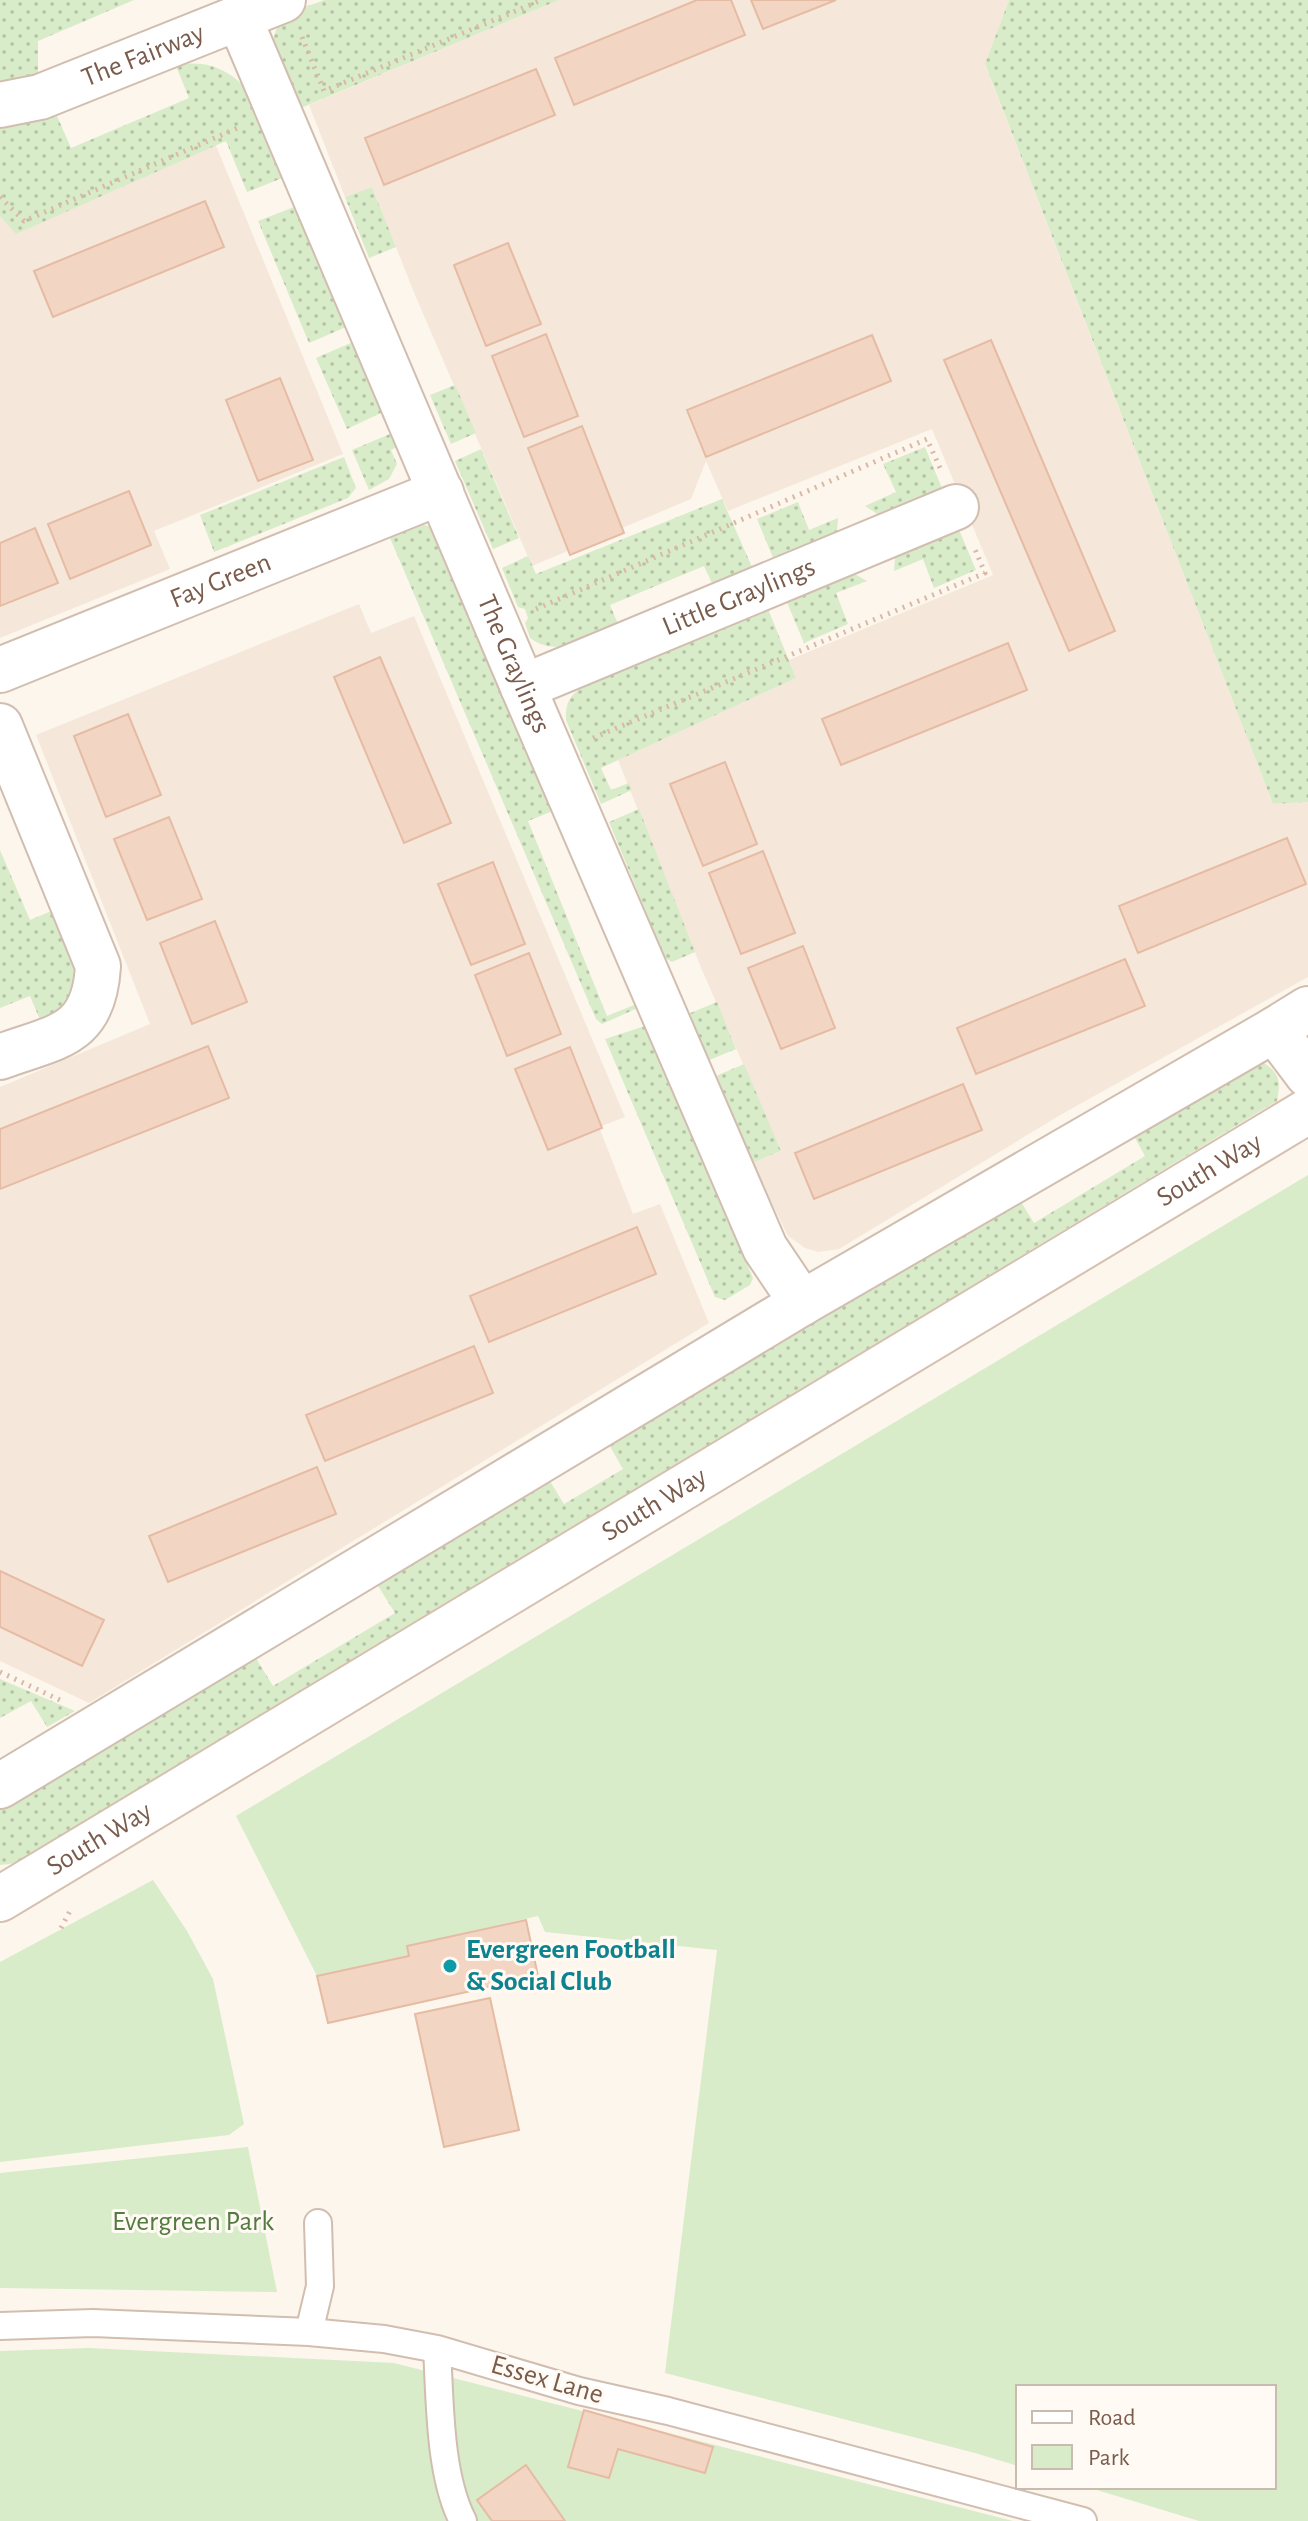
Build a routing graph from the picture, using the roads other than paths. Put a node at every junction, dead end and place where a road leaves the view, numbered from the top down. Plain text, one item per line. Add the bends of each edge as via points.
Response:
1 (239, 18) junction
2 (292, 18) edge
3 (0, 105) edge
4 (441, 492) junction
5 (956, 507) dead end
6 (0, 670) edge
7 (523, 687) junction
8 (0, 726) edge
9 (1291, 1020) edge
10 (0, 1057) edge
11 (1308, 1075) edge
12 (1308, 1111) edge
13 (802, 1303) junction
14 (0, 1786) edge
15 (0, 1899) edge
16 (318, 2223) dead end
17 (0, 2326) edge
18 (309, 2332) junction
19 (437, 2349) junction
20 (463, 2521) edge
21 (1083, 2521) edge

1 - 2 street, The Fairway
1 - 3 street, The Fairway via 40,97
1 - 4 street, The Graylings
4 - 6 street, Fay Green
4 - 7 street, The Graylings
5 - 7 street, Little Graylings
7 - 13 street, The Graylings via 765,1248
8 - 10 street via 98,966 92,1004 72,1030
9 - 11 street
9 - 13 street
12 - 15 street, South Way
13 - 14 street
16 - 18 lane via 320,2286
17 - 18 lane, Essex Lane via 93,2323
18 - 19 lane, Essex Lane
19 - 20 lane via 443,2443
19 - 21 lane, Essex Lane via 579,2391

